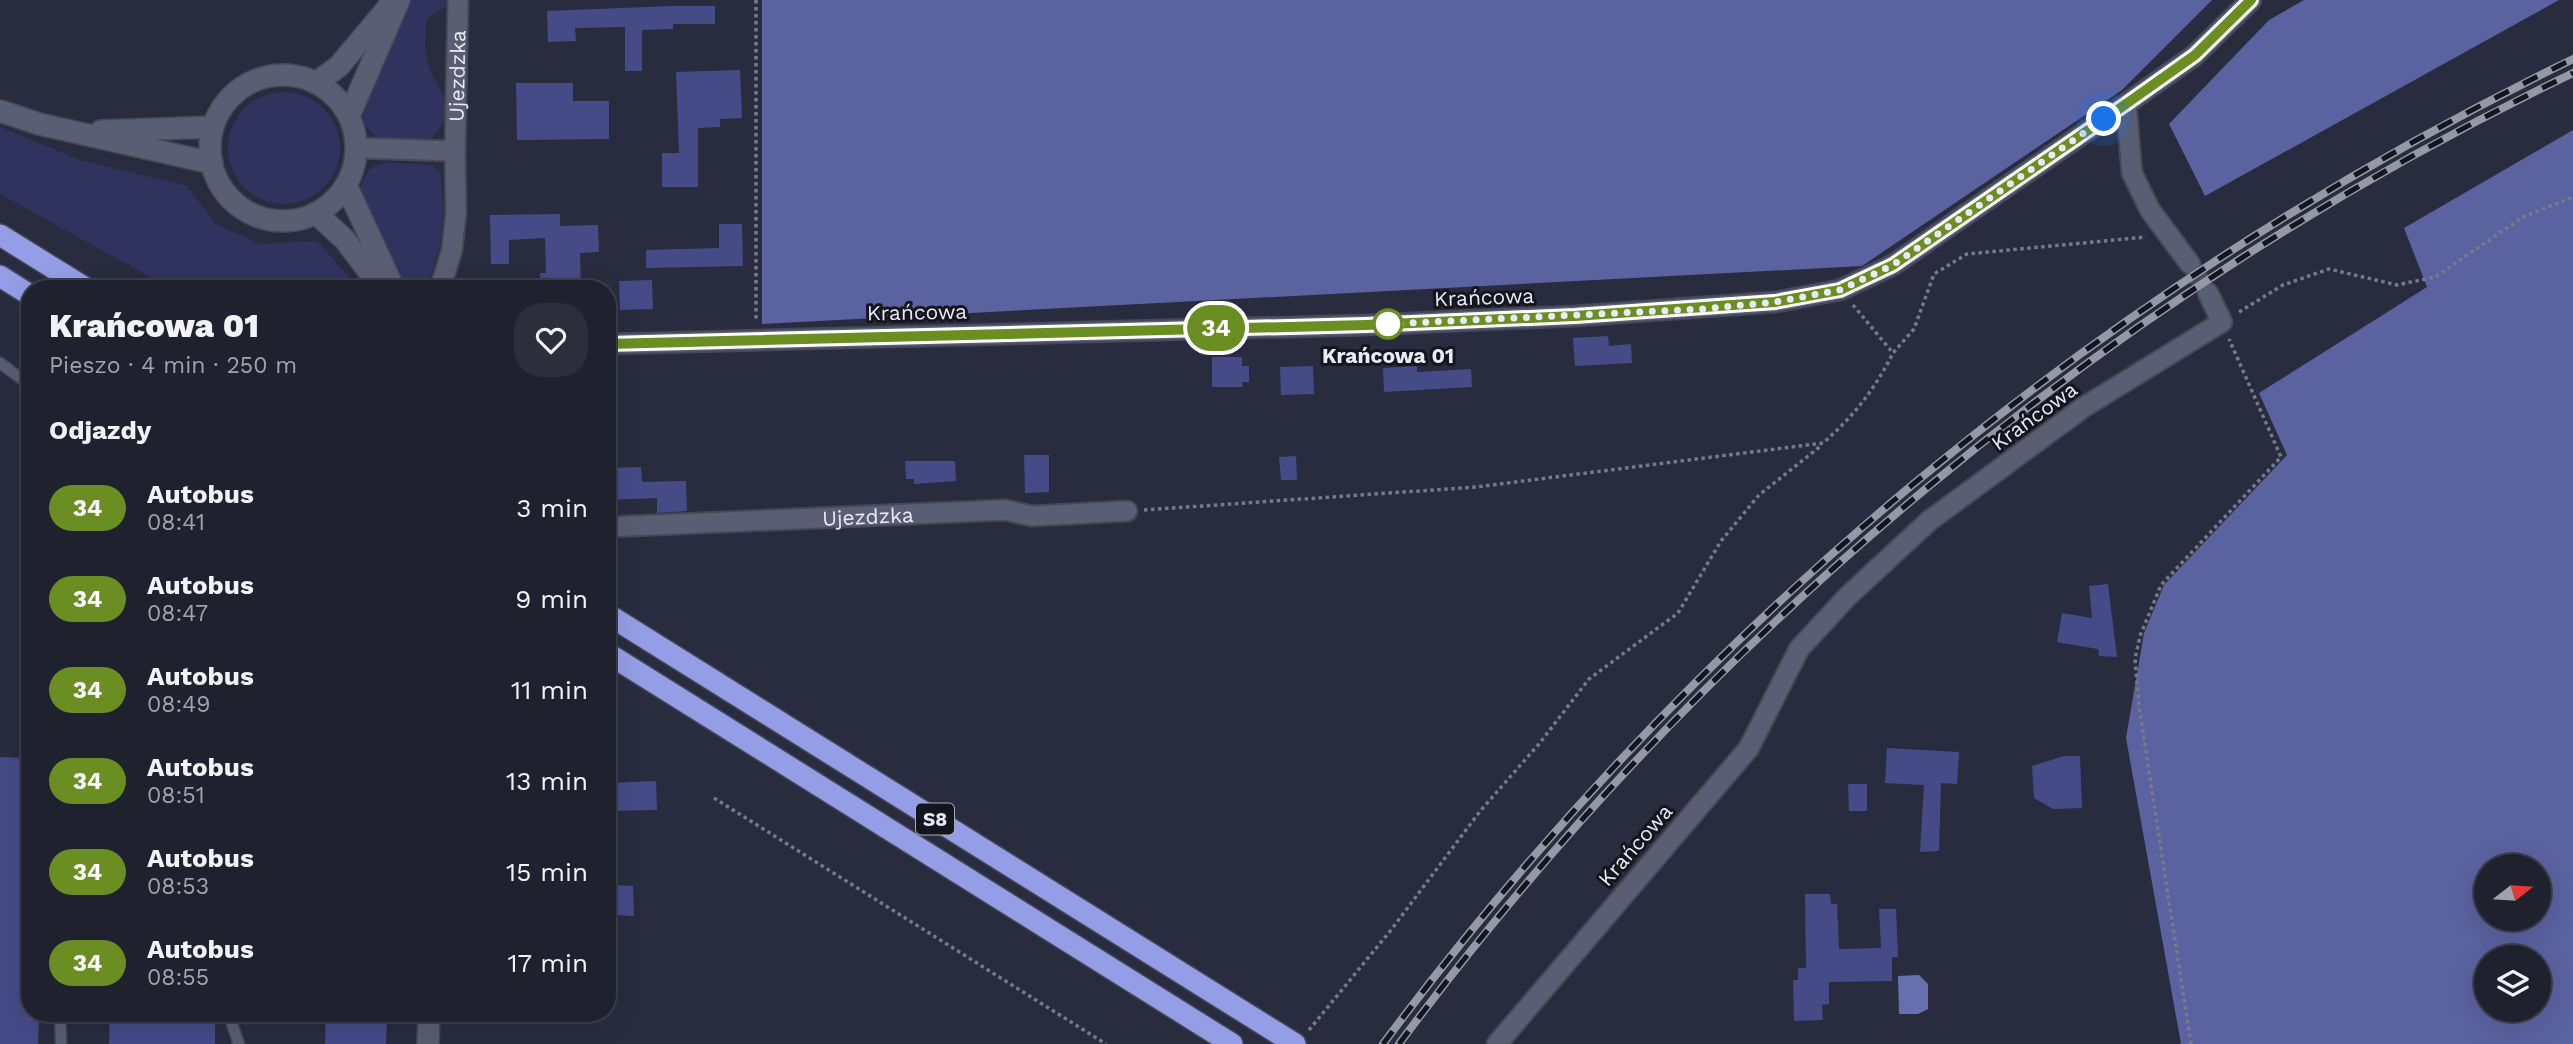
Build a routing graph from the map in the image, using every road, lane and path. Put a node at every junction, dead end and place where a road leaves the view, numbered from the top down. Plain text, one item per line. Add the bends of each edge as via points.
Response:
1 (397, 0) edge
2 (458, 0) edge
3 (756, 0) edge
4 (2251, 0) edge
5 (316, 83) junction
6 (2126, 104) junction
7 (0, 110) edge
8 (349, 116) junction
9 (213, 127) junction
10 (78, 132) junction
11 (357, 148) junction
12 (455, 151) junction
13 (212, 163) junction
14 (346, 185) junction
15 (2573, 197) edge
16 (316, 213) junction
17 (0, 235) edge
18 (2166, 236) junction
19 (2190, 264) tunnel mouth
20 (0, 276) edge
21 (72, 280) edge
22 (375, 280) edge
23 (390, 280) edge
24 (443, 280) edge
25 (21, 289) edge
26 (1840, 290) junction
27 (2207, 293) tunnel mouth
28 (2222, 322) junction
29 (756, 338) junction
30 (616, 344) edge
31 (1894, 353) junction
32 (0, 363) edge
33 (21, 378) edge
34 (1823, 443) junction
35 (1127, 511) joint
36 (616, 527) edge
37 (616, 620) edge
38 (616, 659) edge
39 (714, 798) dead end
40 (60, 1022) edge
41 (231, 1022) edge
42 (429, 1022) edge
43 (1301, 1039) edge
44 (61, 1044) edge
45 (239, 1044) edge
46 (428, 1044) edge
47 (1105, 1044) edge
48 (1232, 1044) edge
49 (1497, 1044) edge
50 (2191, 1044) edge

1 - 5 main road via 339,66
1 - 8 main road
2 - 12 street, Ujezdzka
3 - 29 path
4 - 6 street, Krańcowa via 2195,55
5 - 8 main road via 329,91
5 - 9 main road via 275,75 254,81 229,99
6 - 18 street via 2132,173
6 - 26 street, Krańcowa via 1893,265
7 - 10 main road
8 - 11 main road
9 - 10 main road
9 - 13 main road
10 - 13 main road
11 - 12 street, Ujezdzka
11 - 14 main road
12 - 24 street, Ujezdzka via 456,213
13 - 16 main road via 226,193 252,213 284,220
14 - 16 main road
14 - 23 main road
15 - 28 path via 2523,217 2435,277 2397,285 2329,269 2283,285
16 - 22 main road via 345,240
17 - 21 highway
18 - 19 street
18 - 31 path via 1967,254 1934,274 1914,329
20 - 25 highway
26 - 29 street, Krańcowa via 1775,302 1575,316
26 - 31 path
27 - 28 street
28 - 49 street, Krańcowa via 2084,407 1929,521 1848,596 1799,649 1749,748
28 - 50 path via 2281,457 2161,585 2135,659
29 - 30 street, Krańcowa
31 - 34 path via 1855,414
32 - 33 lane
34 - 35 path via 1476,487
34 - 43 path via 1759,495 1720,541 1678,613 1589,680
35 - 36 street, Ujezdzka via 1032,516 1005,510
37 - 43 highway, S8 via 1263,1024
38 - 48 highway, S8
39 - 47 path
40 - 44 lane
41 - 45 lane
42 - 46 main road

